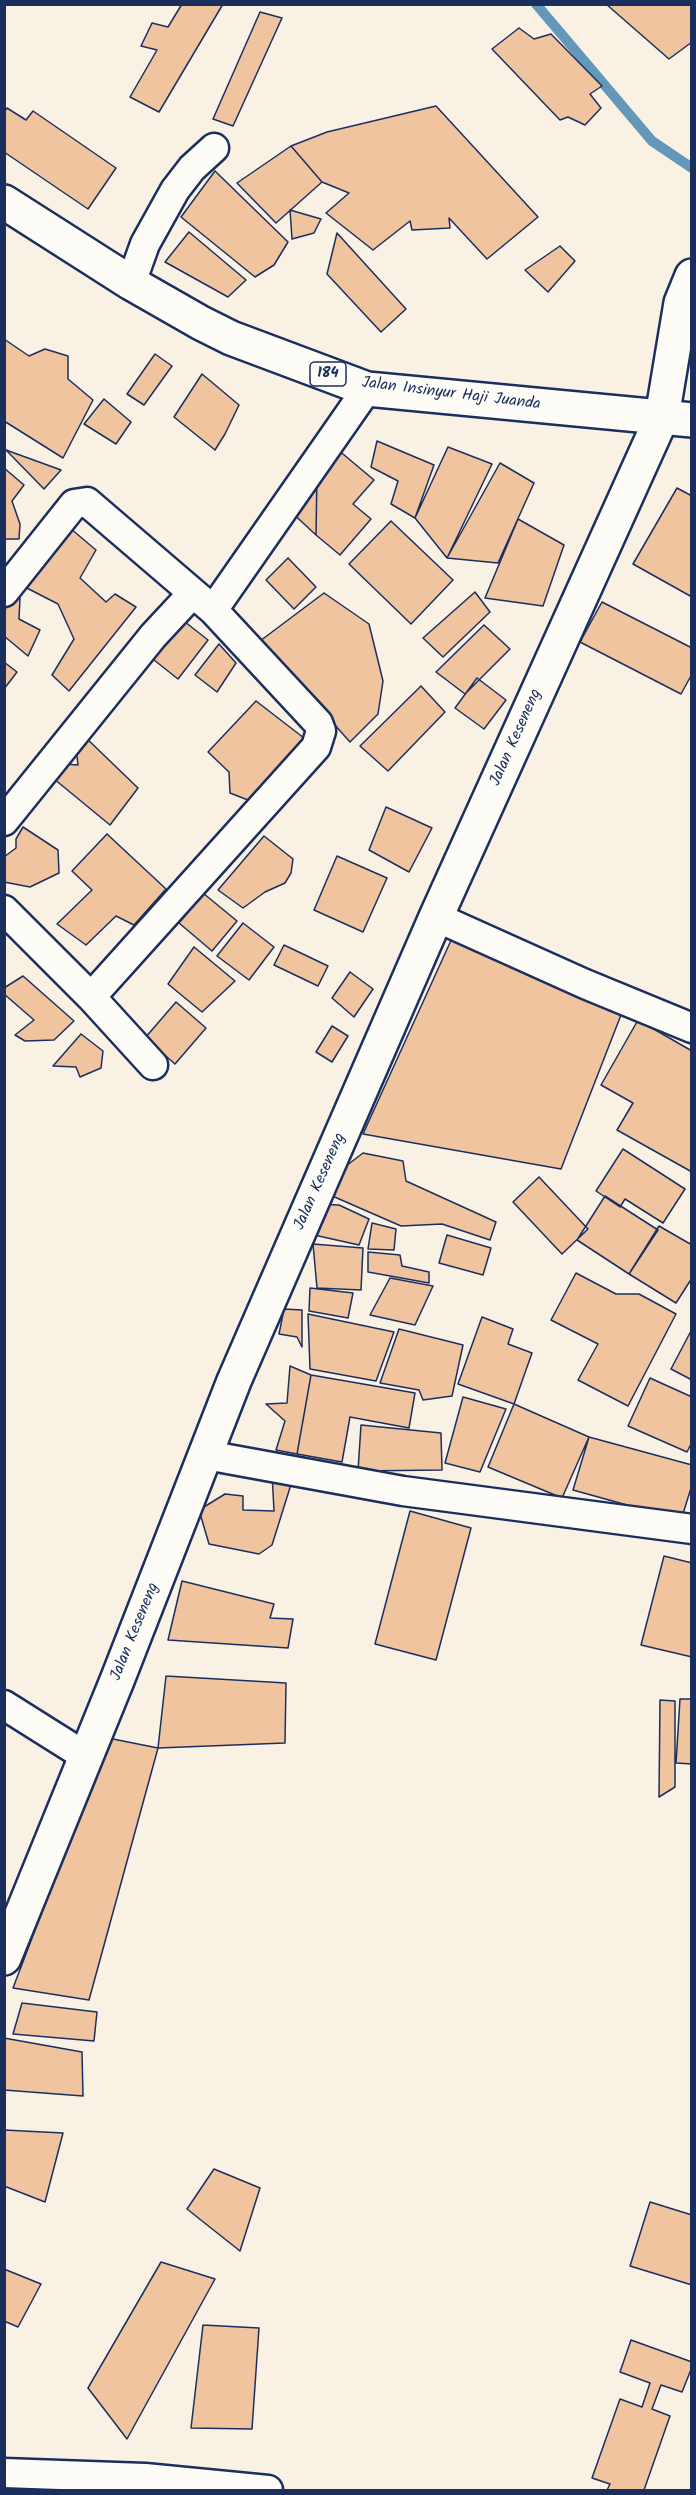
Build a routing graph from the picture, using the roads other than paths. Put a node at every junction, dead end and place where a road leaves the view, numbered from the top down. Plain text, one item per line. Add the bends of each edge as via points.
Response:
1 (214, 148) dead end
2 (4, 202) edge
3 (692, 276) edge
4 (130, 283) junction
5 (367, 389) junction
6 (677, 419) edge
7 (4, 592) edge
8 (203, 602) junction
9 (4, 821) edge
10 (4, 910) edge
11 (436, 917) junction
12 (91, 997) junction
13 (692, 1028) edge
14 (153, 1065) dead end
15 (206, 1455) junction
16 (692, 1529) edge
17 (4, 1704) edge
18 (85, 1756) junction
19 (4, 1958) edge
20 (4, 2472) edge
21 (268, 2490) edge

1 - 4 street via 175,190
2 - 4 street, Jalan Insinyur Haji Juanda / 184
3 - 6 street, Jalan Keseneng via 681,303
4 - 5 street, Jalan Insinyur Haji Juanda / 184 via 231,338
5 - 6 street, Jalan Insinyur Haji Juanda / 184
5 - 8 street
6 - 11 street, Jalan Keseneng
7 - 8 street via 74,504 84,502
8 - 9 street via 153,636
8 - 12 street via 318,723 319,741
10 - 12 street
11 - 13 street
11 - 15 street, Jalan Keseneng
12 - 14 street
15 - 16 street via 403,1491
15 - 18 street, Jalan Keseneng
17 - 18 street
18 - 19 street, Jalan Keseneng
20 - 21 street via 145,2478

